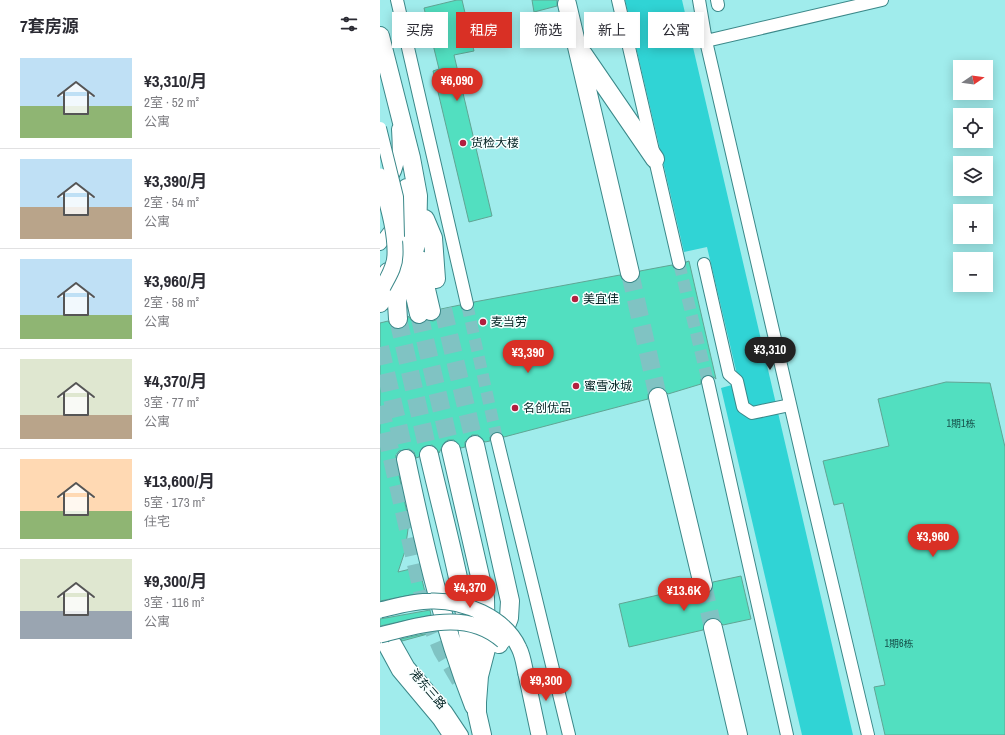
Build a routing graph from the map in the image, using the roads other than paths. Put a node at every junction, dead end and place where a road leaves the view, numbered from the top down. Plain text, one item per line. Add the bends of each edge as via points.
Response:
1 (397, 0) edge
2 (618, 0) edge
3 (699, 0) edge
4 (882, 0) edge
5 (567, 4) dead end
6 (569, 12) edge
7 (380, 36) edge
8 (576, 39) edge
9 (576, 41) edge
10 (706, 41) junction
11 (398, 105) junction
12 (380, 128) edge
13 (398, 144) junction
14 (655, 159) junction
15 (380, 170) edge
16 (411, 170) junction
17 (380, 176) edge
18 (380, 191) edge
19 (402, 215) junction
20 (380, 244) edge
21 (679, 263) tunnel mouth
22 (704, 264) dead end
23 (630, 273) tunnel mouth
24 (384, 283) edge
25 (467, 304) tunnel mouth
26 (708, 382) tunnel mouth
27 (658, 397) tunnel mouth
28 (790, 405) junction
29 (497, 439) tunnel mouth
30 (703, 585) tunnel mouth
31 (380, 610) edge
32 (713, 628) tunnel mouth
33 (386, 642) edge
34 (526, 674) junction
35 (477, 690) junction
36 (477, 713) junction
37 (449, 735) edge
38 (462, 735) edge
39 (482, 735) edge
40 (540, 735) edge
41 (569, 735) edge
42 (738, 735) edge
43 (787, 735) edge
44 (868, 735) edge

1 - 25 street
2 - 14 street
3 - 10 street
4 - 10 street
5 - 6 highway
7 - 11 highway
8 - 14 highway via 590,65
9 - 23 highway
10 - 28 street
11 - 13 street
11 - 16 highway
12 - 24 street, bridge via 397,197 399,225
13 - 15 street via 395,157 390,164
13 - 18 street via 396,168
14 - 21 street
16 - 16 highway via 418,225 411,273 431,311 422,272 427,238 425,219
16 - 19 highway
16 - 24 highway via 397,303 392,320
17 - 24 main road, bridge via 390,220
19 - 20 street
19 - 24 highway
22 - 28 street via 729,374 737,381 743,407 752,413
26 - 43 street
27 - 30 highway
28 - 44 street
29 - 41 street
31 - 34 main road, bridge via 432,601 453,603 483,613 512,636 519,647
32 - 42 highway
33 - 34 main road, bridge via 437,623 457,621 475,624 490,630 510,647
33 - 37 street via 398,671 440,720
33 - 38 street, 港东三路 via 446,710
34 - 40 main road
35 - 35 highway via 486,649 485,598 463,447 510,601 509,618 500,644
35 - 36 highway
36 - 36 highway via 472,652 458,577 417,457 441,611
36 - 39 highway

